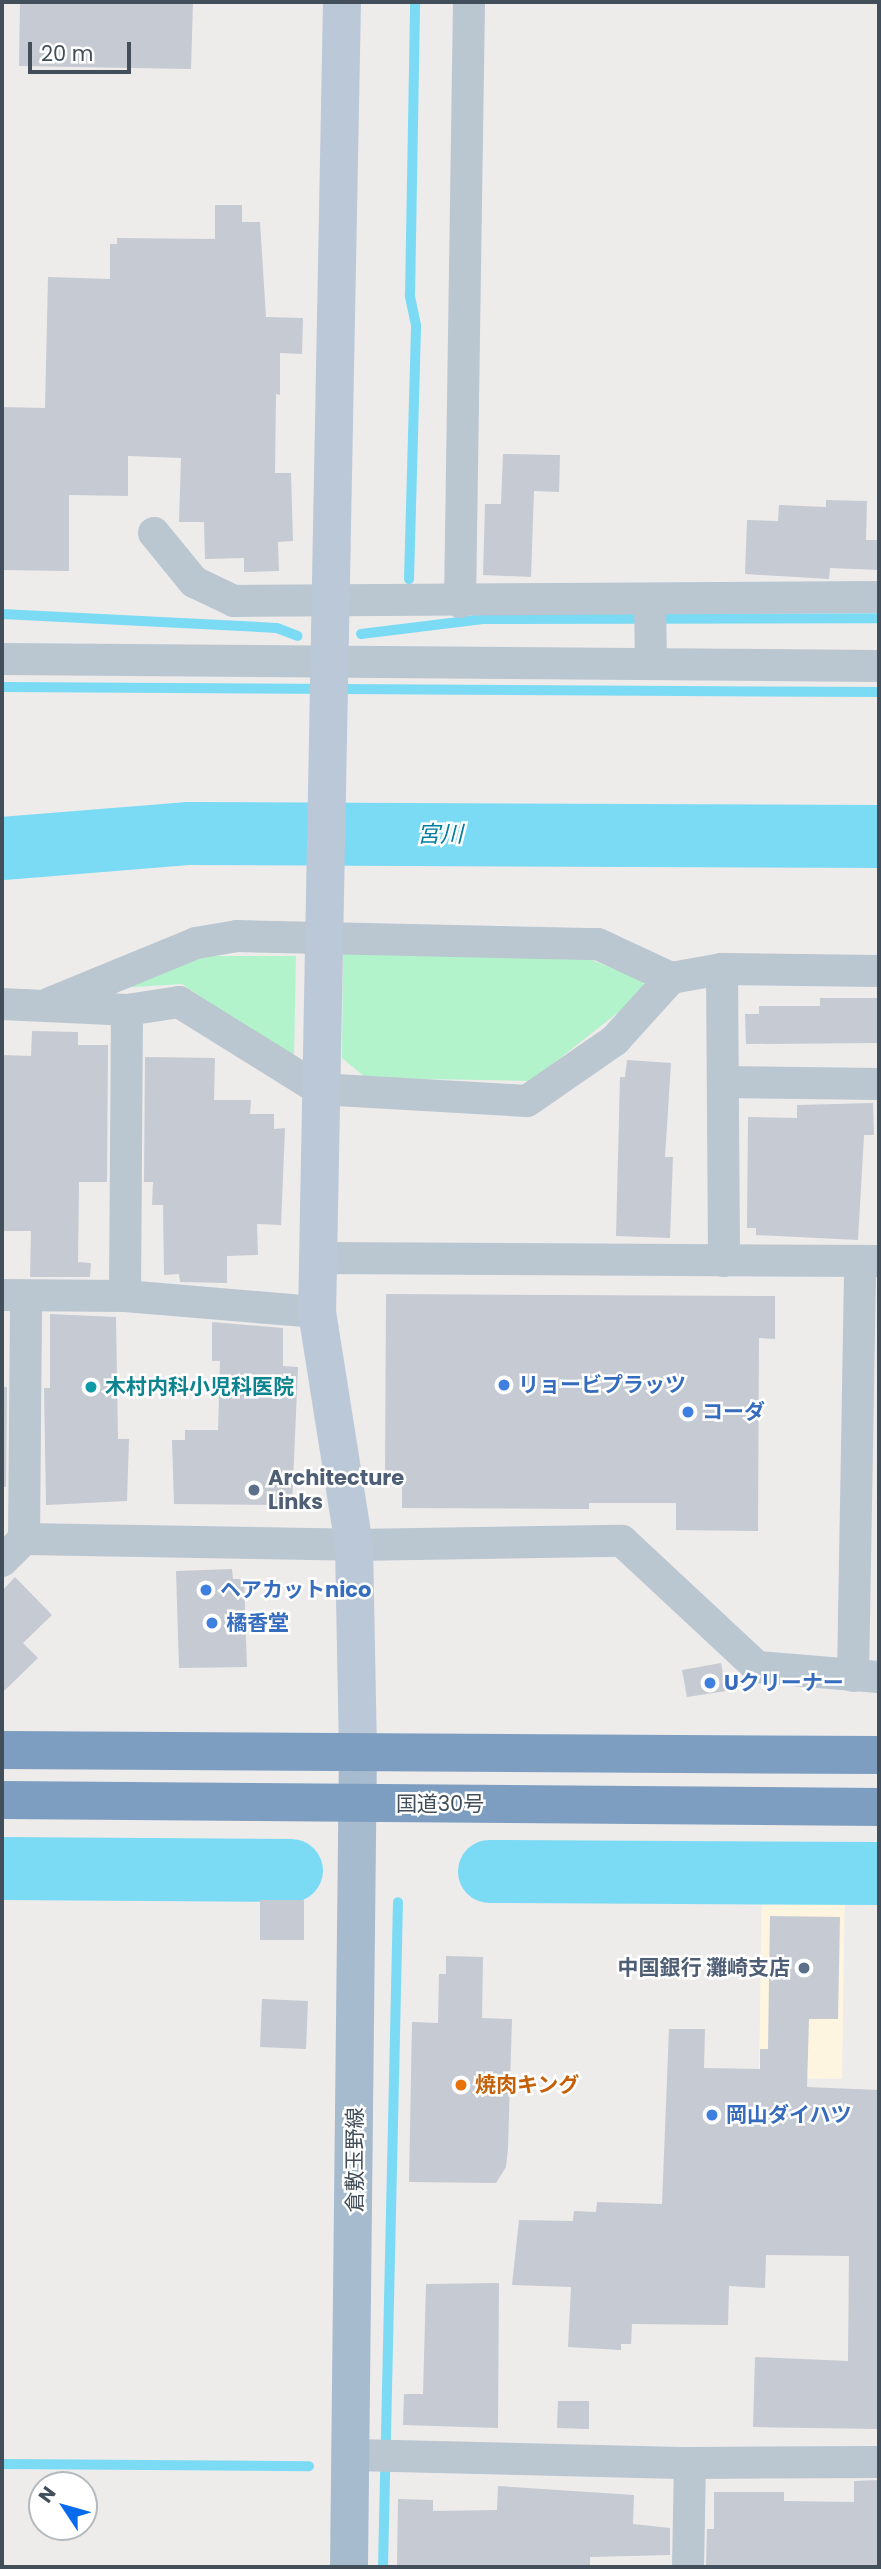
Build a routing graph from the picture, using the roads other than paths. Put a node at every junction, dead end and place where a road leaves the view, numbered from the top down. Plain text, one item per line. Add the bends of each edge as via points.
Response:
1 (342, 2) edge
2 (469, 2) edge
3 (154, 533) dead end
4 (879, 597) edge
5 (460, 602) junction
6 (329, 603) junction
7 (651, 611) junction
8 (2, 659) edge
9 (651, 663) junction
10 (879, 666) edge
11 (329, 678) junction
12 (325, 929) junction
13 (722, 969) junction
14 (879, 971) edge
15 (671, 978) junction
16 (2, 1004) edge
17 (43, 1006) junction
18 (127, 1010) junction
19 (723, 1083) junction
20 (879, 1084) edge
21 (319, 1089) junction
22 (318, 1258) junction
23 (724, 1261) junction
24 (870, 1261) edge
25 (14, 1296) edge
26 (125, 1296) junction
27 (317, 1312) junction
28 (13, 1425) edge
29 (24, 1539) junction
30 (354, 1545) junction
31 (2, 1561) edge
32 (866, 1676) edge
33 (2, 1750) edge
34 (358, 1752) junction
35 (879, 1755) edge
36 (2, 1800) edge
37 (358, 1803) junction
38 (879, 1807) edge
39 (375, 2455) junction
40 (879, 2462) edge
41 (690, 2463) junction
42 (349, 2567) edge
43 (688, 2567) edge

1 - 6 street
2 - 5 street
3 - 6 street via 194,583 234,601
4 - 7 street
5 - 6 street
5 - 7 street
6 - 11 street
7 - 9 street
8 - 11 street
9 - 10 street
9 - 11 street
11 - 12 street
12 - 15 street via 598,944
12 - 17 street via 196,943
12 - 21 street
13 - 14 street
13 - 15 street
13 - 19 street
15 - 21 street via 615,1040 527,1101
16 - 17 street
17 - 18 street
18 - 21 street via 179,1002
18 - 26 street
19 - 20 street
19 - 23 street
21 - 22 street
22 - 23 street
22 - 27 street
23 - 24 street
24 - 32 street
25 - 26 street
25 - 28 street
26 - 27 street
27 - 30 street
28 - 29 street
29 - 30 street
29 - 31 street
30 - 32 street via 622,1541 757,1667
30 - 34 street
33 - 34 highway
34 - 35 highway
34 - 37 main road, 倉敷玉野線
36 - 37 highway, 国道30号
37 - 38 highway, 国道30号
37 - 39 main road, 倉敷玉野線
39 - 41 street
39 - 42 main road, 倉敷玉野線
40 - 41 street
41 - 43 street

